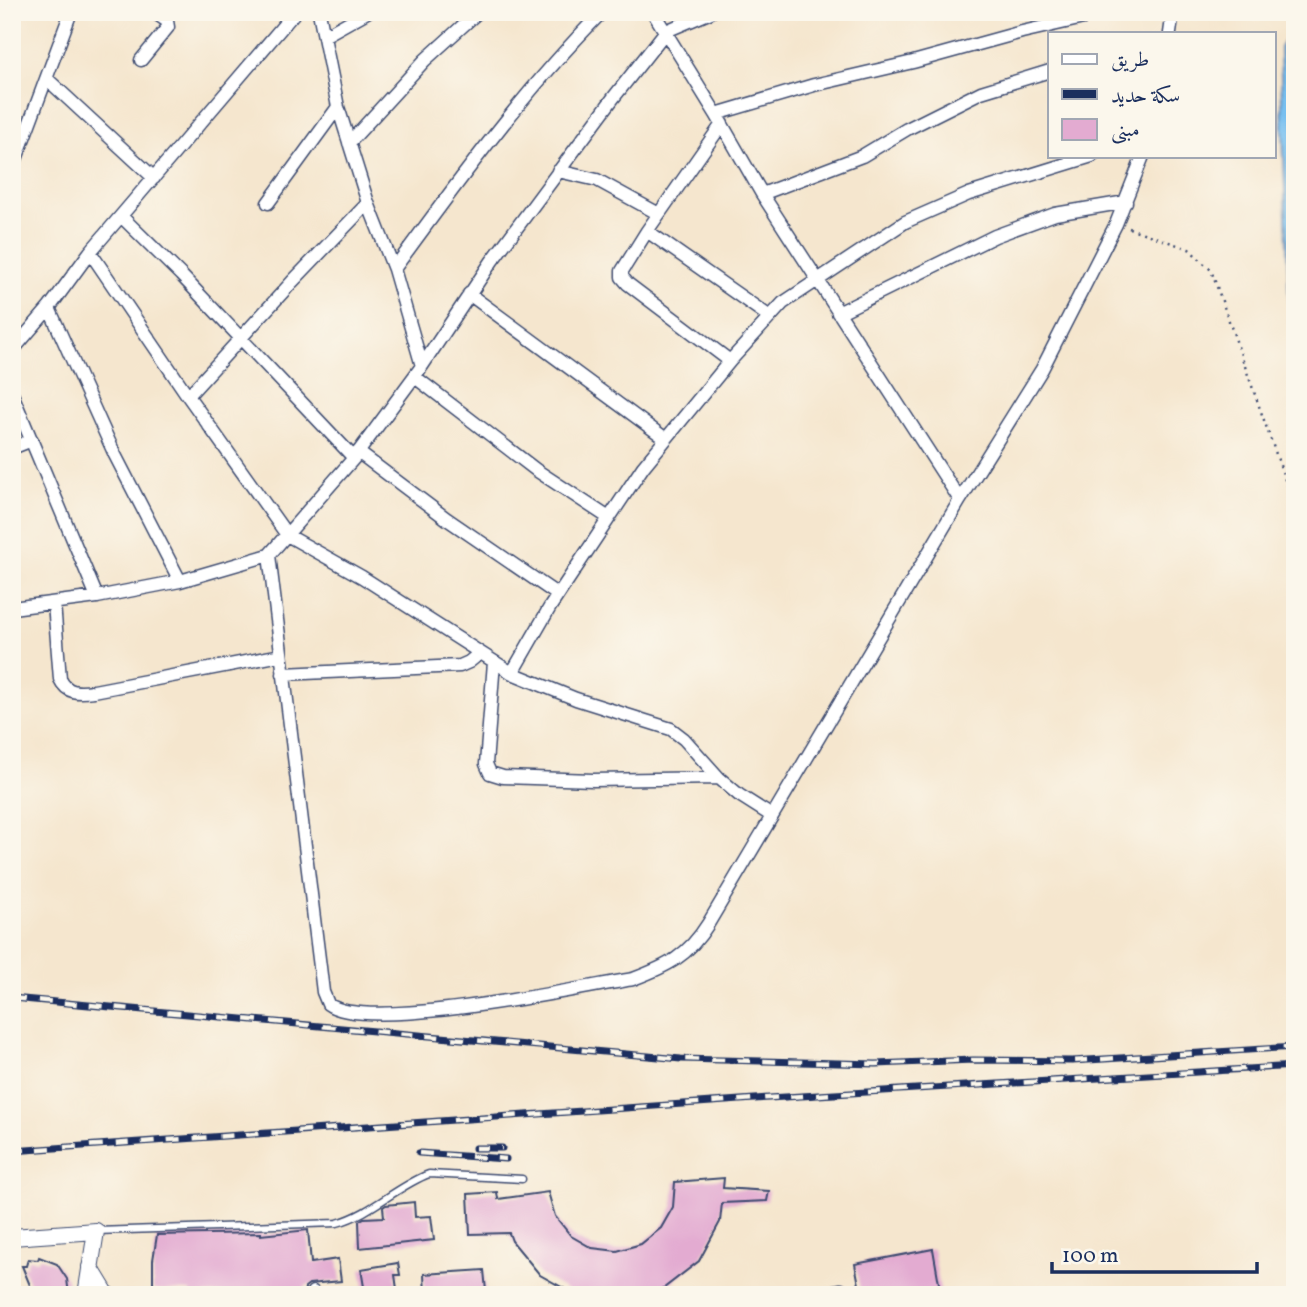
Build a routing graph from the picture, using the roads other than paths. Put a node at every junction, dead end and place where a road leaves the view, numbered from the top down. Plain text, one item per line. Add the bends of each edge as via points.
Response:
1 (71, 12) edge
2 (154, 12) edge
3 (295, 12) edge
4 (319, 12) edge
5 (367, 12) edge
6 (478, 12) edge
7 (602, 12) edge
8 (653, 12) edge
9 (711, 12) edge
10 (1110, 12) edge
11 (1173, 12) edge
12 (666, 31) junction
13 (1170, 32) edge
14 (324, 36) junction
15 (141, 60) dead end
16 (1048, 72) edge
17 (47, 79) junction
18 (338, 107) junction
19 (719, 119) junction
20 (349, 143) junction
21 (1085, 158) edge
22 (1142, 158) edge
23 (12, 170) edge
24 (558, 171) junction
25 (154, 178) junction
26 (762, 194) junction
27 (1126, 202) junction
28 (268, 203) dead end
29 (368, 203) junction
30 (659, 214) junction
31 (121, 216) junction
32 (647, 231) junction
33 (90, 252) junction
34 (394, 270) junction
35 (818, 280) junction
36 (469, 294) junction
37 (49, 308) junction
38 (838, 313) junction
39 (770, 317) junction
40 (240, 338) junction
41 (12, 351) edge
42 (730, 361) junction
43 (418, 371) junction
44 (12, 394) edge
45 (188, 396) junction
46 (666, 439) junction
47 (32, 440) junction
48 (12, 447) edge
49 (356, 455) junction
50 (960, 500) junction
51 (608, 518) junction
52 (287, 534) junction
53 (269, 555) junction
54 (180, 581) junction
55 (558, 595) junction
56 (97, 597) junction
57 (54, 603) junction
58 (12, 608) edge
59 (480, 653) junction
60 (281, 655) junction
61 (494, 662) junction
62 (512, 673) junction
63 (283, 674) junction
64 (719, 778) junction
65 (772, 816) junction
66 (522, 1179) dead end
67 (96, 1231) junction
68 (12, 1237) edge
69 (90, 1268) junction
70 (841, 1290) dead end
71 (86, 1295) edge
72 (107, 1295) edge
73 (812, 1295) edge

1 - 17 street
2 - 15 street via 168,27
3 - 25 street
4 - 14 street
5 - 14 street
6 - 20 street via 425,60
7 - 34 street via 527,93
8 - 12 street
9 - 12 street
10 - 19 street via 814,85
11 - 13 street
12 - 19 street
12 - 24 street
14 - 18 street
16 - 26 street via 981,92 862,156
17 - 23 street
17 - 25 street
18 - 20 street
18 - 28 street
19 - 26 street
19 - 30 street
20 - 29 street
21 - 35 street via 937,207 897,227
22 - 27 street
24 - 30 street via 597,180
24 - 36 street
25 - 31 street
26 - 35 street
27 - 38 street via 1055,214 995,236
27 - 50 street via 1042,369
29 - 34 street
29 - 40 street
30 - 32 street
31 - 33 street
31 - 40 street
32 - 39 street
32 - 42 street via 622,271 624,280
33 - 37 street
33 - 45 street
34 - 43 street
35 - 38 street
35 - 39 street
36 - 43 street
36 - 46 street
37 - 41 street
37 - 54 street via 115,455
38 - 50 street
39 - 42 street
40 - 45 street
40 - 49 street
42 - 46 street
43 - 49 street
43 - 51 street via 536,470
44 - 47 street
45 - 52 street
46 - 51 street
47 - 48 street
47 - 56 street
49 - 52 street
49 - 55 street
50 - 65 street
51 - 55 street
52 - 53 street
52 - 59 street
53 - 54 street
53 - 60 street
54 - 56 street
55 - 62 street
56 - 57 street
57 - 58 street
57 - 60 street via 60,679 75,692
59 - 61 street
59 - 63 street via 460,666
60 - 63 street
61 - 62 street
61 - 64 street via 486,764 490,773 593,780
62 - 64 street via 671,729
63 - 65 street via 323,992 328,1004 340,1011 431,1012 633,979 659,970 697,942
64 - 65 street
66 - 67 lane via 429,1174 352,1219 337,1223
67 - 68 street
67 - 69 street
69 - 71 street
69 - 72 street
70 - 73 street

